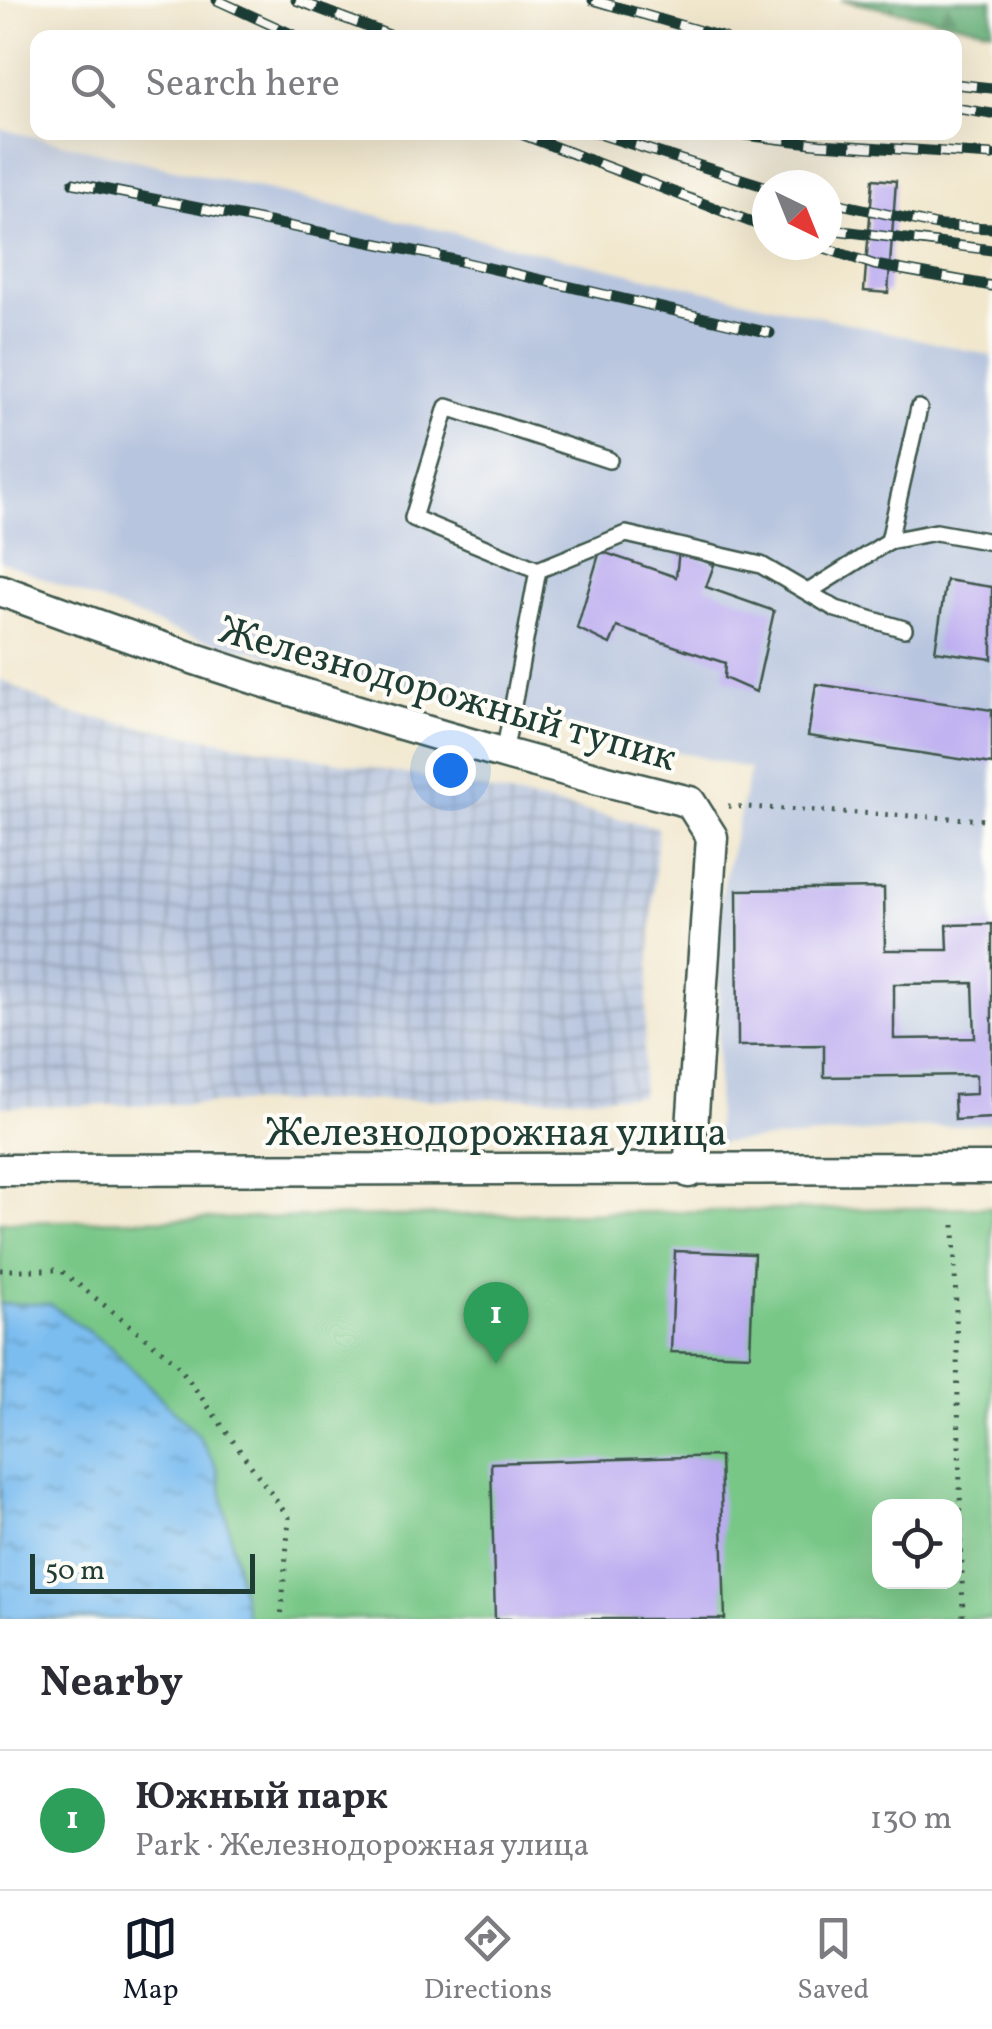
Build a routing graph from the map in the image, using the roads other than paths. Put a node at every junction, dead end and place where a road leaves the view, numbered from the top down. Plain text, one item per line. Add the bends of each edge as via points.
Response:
1 (920, 408) dead end
2 (608, 460) dead end
3 (889, 541) junction
4 (992, 542) edge
5 (538, 570) junction
6 (0, 590) edge
7 (808, 592) junction
8 (904, 630) dead end
9 (504, 754) junction
10 (992, 1168) edge
11 (0, 1170) edge
12 (689, 1172) junction

1 - 3 lane
2 - 5 lane via 447,407 412,518
3 - 4 lane via 936,532
3 - 7 lane
5 - 7 lane via 626,534 761,564
5 - 9 lane
6 - 9 street, Железнодорожный тупик via 178,656
7 - 8 lane via 836,609
9 - 12 street, Железнодорожный тупик via 690,802 712,836
10 - 12 street, Железнодорожная улица
11 - 12 street, Железнодорожная улица

